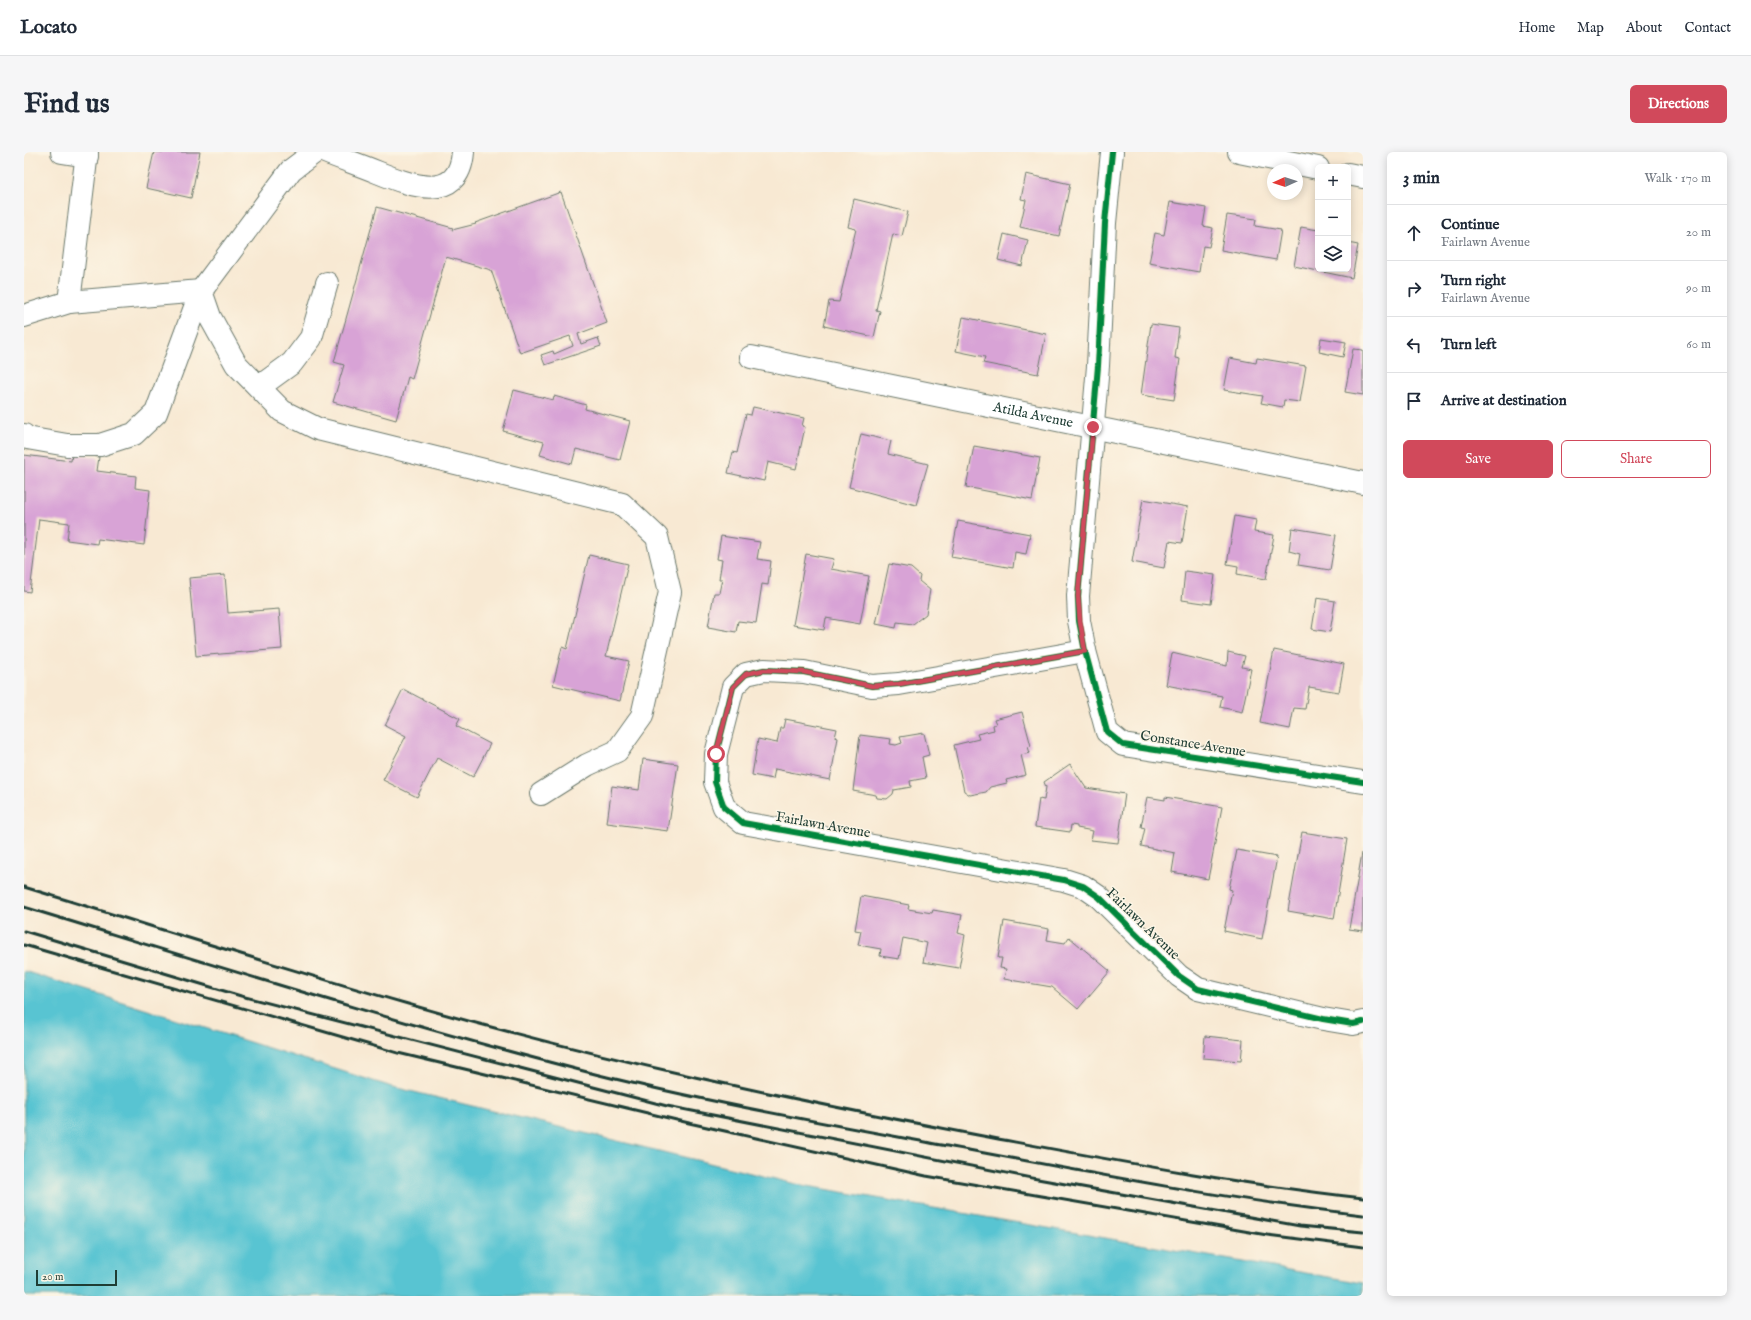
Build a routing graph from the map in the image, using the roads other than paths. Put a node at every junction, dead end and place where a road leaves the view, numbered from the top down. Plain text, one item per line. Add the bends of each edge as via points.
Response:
1 (62, 152) edge
2 (315, 152) edge
3 (325, 152) edge
4 (463, 152) edge
5 (1112, 152) edge
6 (1239, 152) edge
7 (87, 154) edge
8 (1315, 167) edge
9 (1351, 175) edge
10 (1363, 177) edge
11 (327, 283) dead end
12 (201, 291) junction
13 (69, 302) junction
14 (24, 316) edge
15 (751, 357) dead end
16 (259, 387) junction
17 (1093, 427) junction
18 (24, 435) edge
19 (1363, 483) edge
20 (1085, 651) junction
21 (1363, 782) edge
22 (541, 794) dead end
23 (1363, 1022) edge

1 - 7 street
2 - 12 street via 291,170
3 - 4 street via 410,185 433,188 448,183 460,172
5 - 17 street, Constance Avenue via 1105,223
6 - 8 street
7 - 13 street
9 - 10 street
11 - 16 street via 311,338 292,363
12 - 13 street
12 - 16 street via 210,317 236,364
12 - 18 street via 156,413 134,434 100,444 67,445 27,438
13 - 14 street
15 - 17 street, Atilda Avenue
16 - 22 street via 282,410 318,429 622,504 657,537 670,592 642,716 617,751
17 - 19 street, Atilda Avenue
17 - 20 street, Constance Avenue via 1078,596
20 - 21 street, Constance Avenue via 1107,732 1123,745
20 - 23 street, Fairlawn Avenue via 899,684 872,686 804,672 764,670 746,674 733,687 716,754 715,782 724,806 743,823 1064,880 1082,886 1099,897 1179,976 1198,989 1323,1019 1353,1024

